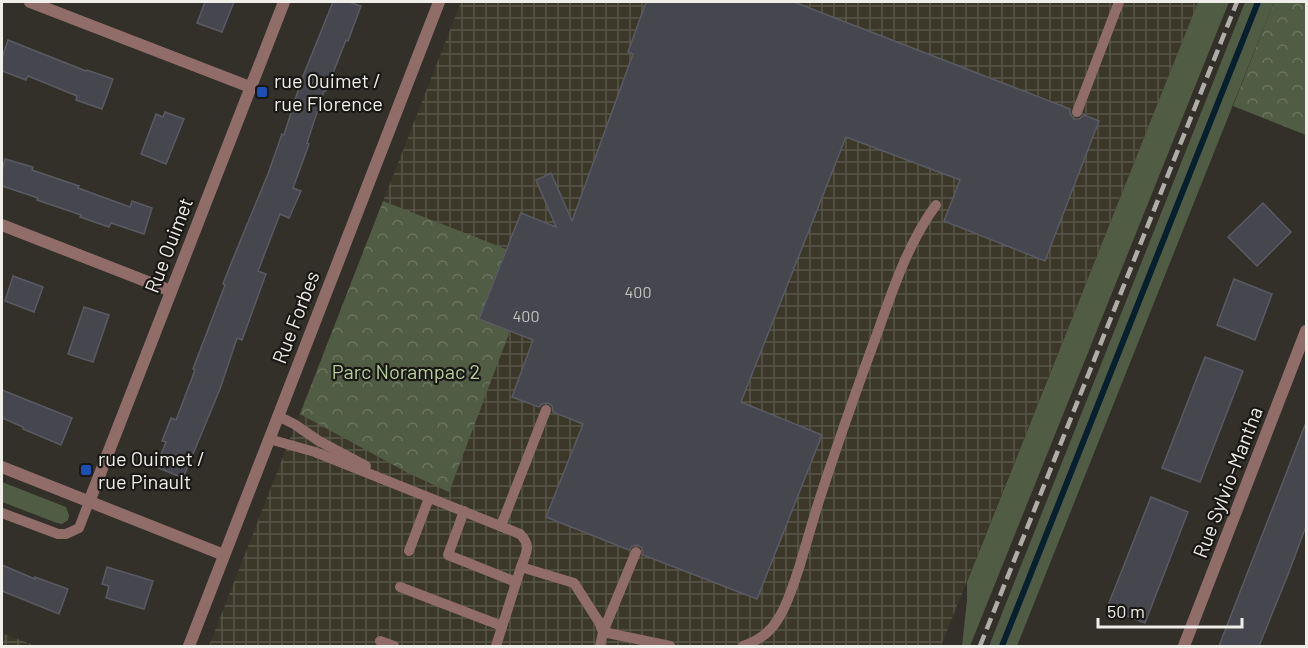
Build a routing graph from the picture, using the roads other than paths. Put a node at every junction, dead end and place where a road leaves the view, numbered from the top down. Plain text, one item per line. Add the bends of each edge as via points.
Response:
1 (30, 2) edge
2 (284, 2) edge
3 (439, 2) edge
4 (1119, 2) edge
5 (250, 87) junction
6 (1077, 112) dead end
7 (936, 204) dead end
8 (2, 225) edge
9 (171, 291) junction
10 (1306, 331) edge
11 (546, 410) dead end
12 (278, 416) junction
13 (269, 439) junction
14 (2, 468) edge
15 (411, 491) junction
16 (429, 498) junction
17 (89, 502) junction
18 (464, 512) junction
19 (2, 513) edge
20 (501, 526) junction
21 (410, 551) dead end
22 (636, 552) dead end
23 (224, 555) junction
24 (521, 567) junction
25 (516, 582) junction
26 (400, 587) dead end
27 (502, 626) junction
28 (603, 632) junction
29 (380, 641) dead end
30 (189, 646) edge
31 (394, 646) edge
32 (495, 646) edge
33 (600, 646) edge
34 (670, 646) edge
35 (743, 646) edge
36 (1184, 646) edge

1 - 5 street
2 - 5 street, Rue Ouimet
3 - 12 street, Rue Forbes
4 - 6 lane
5 - 9 street, Rue Ouimet
7 - 35 lane via 909,251 892,292 837,444 784,610 768,632
8 - 9 street
9 - 17 street, Rue Ouimet
10 - 36 street, Rue Sylvio-Mantha
11 - 20 lane
12 - 13 street, Rue Forbes
12 - 15 lane
13 - 15 lane via 315,452
13 - 23 street, Rue Forbes
14 - 17 street
15 - 16 lane
16 - 18 lane
16 - 21 lane
17 - 19 lane via 79,528 66,534
17 - 23 street
18 - 20 lane
18 - 25 lane via 448,555
20 - 24 lane via 526,540
22 - 28 lane
23 - 30 street, Rue Forbes
24 - 25 lane
24 - 28 lane via 574,583
25 - 27 lane
26 - 27 lane
27 - 32 lane
28 - 33 lane
28 - 34 lane
29 - 31 lane

